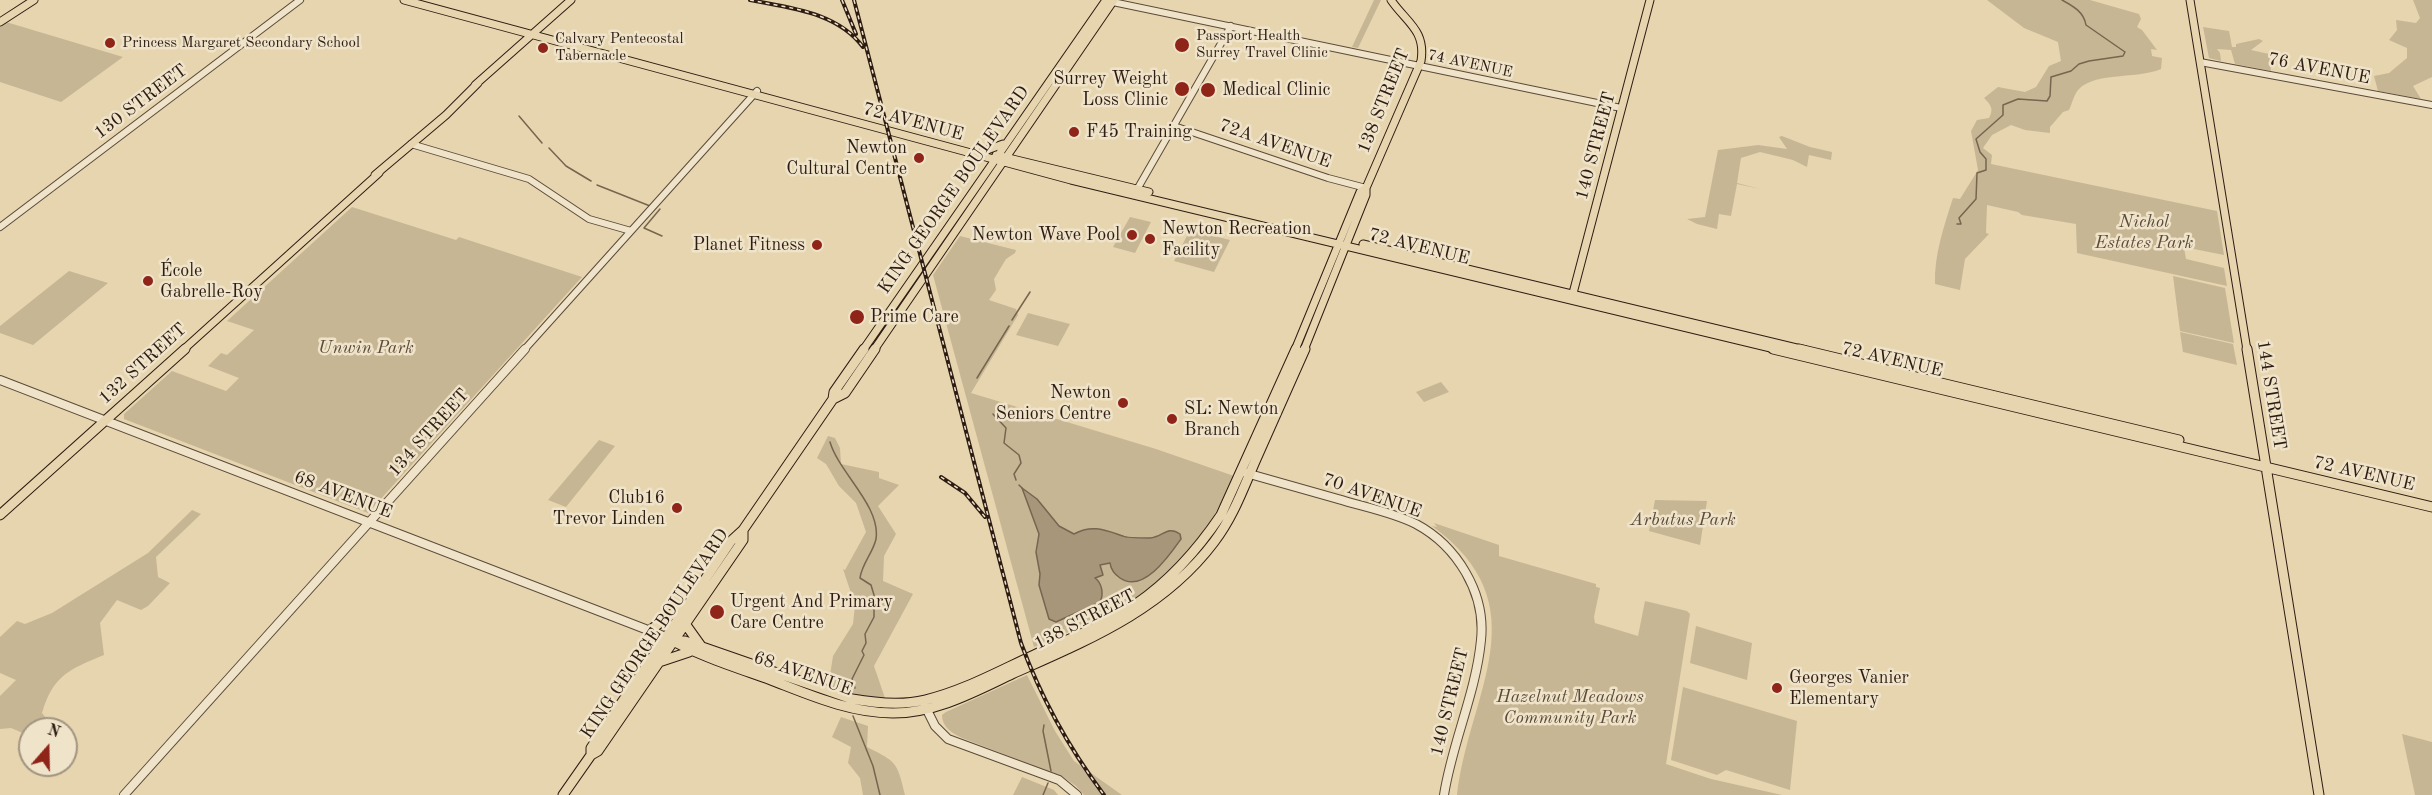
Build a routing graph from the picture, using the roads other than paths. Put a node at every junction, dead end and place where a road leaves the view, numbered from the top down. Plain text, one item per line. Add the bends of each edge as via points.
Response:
1 (27, 0) edge
2 (34, 0) edge
3 (300, 0) edge
4 (404, 0) edge
5 (422, 0) edge
6 (571, 0) edge
7 (1391, 0) edge
8 (1650, 0) edge
9 (2190, 0) edge
10 (1110, 1) edge
11 (0, 17) edge
12 (0, 22) edge
13 (1088, 26) junction
14 (1231, 26) junction
15 (534, 33) junction
16 (1075, 57) junction
17 (2200, 62) junction
18 (1419, 66) junction
19 (755, 93) junction
20 (2432, 105) edge
21 (1622, 108) junction
22 (1174, 126) junction
23 (1005, 142) junction
24 (1017, 143) junction
25 (411, 144) junction
26 (982, 152) junction
27 (995, 158) junction
28 (1005, 160) junction
29 (1020, 164) junction
30 (996, 175) junction
31 (1366, 188) junction
32 (1136, 192) junction
33 (0, 227) edge
34 (631, 231) junction
35 (1345, 243) junction
36 (910, 281) junction
37 (913, 292) junction
38 (1572, 297) junction
39 (0, 380) edge
40 (833, 399) junction
41 (105, 421) junction
42 (2265, 464) junction
43 (1246, 473) junction
44 (2432, 506) edge
45 (0, 515) edge
46 (369, 523) junction
47 (743, 530) junction
48 (686, 608) junction
49 (1481, 616) joint
50 (686, 625) junction
51 (649, 631) junction
52 (670, 639) junction
53 (702, 646) junction
54 (690, 651) junction
55 (660, 662) junction
56 (721, 663) junction
57 (753, 663) junction
58 (768, 680) junction
59 (820, 688) junction
60 (925, 705) junction
61 (591, 755) junction
62 (124, 795) edge
63 (563, 795) edge
64 (1077, 795) edge
65 (1444, 795) edge
66 (2319, 795) edge

1 - 11 main road
2 - 12 main road
3 - 33 street, 130 STREET
4 - 15 main road, 72 AVENUE
5 - 15 main road, 72 AVENUE
6 - 15 main road, 132 STREET
7 - 18 main road, 138 STREET via 1421,36 1424,47
8 - 21 main road, 140 STREET
9 - 17 main road, 144 STREET
10 - 13 main road, KING GEORGE BOULEVARD
10 - 14 street, 74 AVENUE
10 - 16 main road, KING GEORGE BOULEVARD
13 - 16 main road
13 - 23 main road, KING GEORGE BOULEVARD
14 - 18 street, 74 AVENUE
14 - 22 street
15 - 19 main road, 72 AVENUE
15 - 25 main road, 132 STREET
16 - 24 main road, KING GEORGE BOULEVARD
17 - 20 street, 76 AVENUE
17 - 42 main road, 144 STREET
18 - 21 street, 74 AVENUE
18 - 31 main road, 138 STREET
19 - 26 main road, 72 AVENUE
19 - 27 main road, 72 AVENUE
19 - 34 street, 134 STREET
21 - 38 main road, 140 STREET
22 - 31 street, 72A AVENUE
22 - 32 street
23 - 26 main road
23 - 27 main road, KING GEORGE BOULEVARD
24 - 28 main road, KING GEORGE BOULEVARD
24 - 29 main road
25 - 34 street via 529,179 589,219
25 - 41 main road, 132 STREET
26 - 27 main road, 72 AVENUE
27 - 28 main road, 72 AVENUE
27 - 36 main road, KING GEORGE BOULEVARD
28 - 29 main road, 72 AVENUE
28 - 30 main road, KING GEORGE BOULEVARD
29 - 30 main road
29 - 32 main road, 72 AVENUE
30 - 37 main road, KING GEORGE BOULEVARD
31 - 35 main road, 138 STREET
32 - 35 main road, 72 AVENUE
34 - 46 street, 134 STREET
35 - 38 main road, 72 AVENUE
35 - 43 main road, 138 STREET
36 - 37 main road
36 - 40 main road, KING GEORGE BOULEVARD
37 - 40 main road, KING GEORGE BOULEVARD via 845,393
38 - 42 main road, 72 AVENUE
39 - 41 street, 68 AVENUE
40 - 47 main road, KING GEORGE BOULEVARD
41 - 45 main road, 132 STREET
41 - 46 street, 68 AVENUE
42 - 44 main road, 72 AVENUE
42 - 66 main road, 144 STREET
43 - 49 street, 70 AVENUE via 1381,511 1424,529 1460,564 1475,592
43 - 60 main road, 138 STREET via 1199,547 1142,600 1078,635
46 - 51 street, 68 AVENUE
46 - 62 street, 134 STREET
47 - 48 main road, KING GEORGE BOULEVARD via 731,541
47 - 50 main road, KING GEORGE BOULEVARD via 743,540
48 - 51 main road
48 - 52 main road, KING GEORGE BOULEVARD
49 - 65 street, 140 STREET via 1478,656
50 - 52 main road, KING GEORGE BOULEVARD
50 - 53 main road
51 - 52 street, 68 AVENUE
52 - 53 main road, 68 AVENUE
52 - 54 main road, 68 AVENUE
52 - 55 main road, KING GEORGE BOULEVARD
52 - 61 main road, KING GEORGE BOULEVARD via 591,748
53 - 57 main road, 68 AVENUE
54 - 55 main road
54 - 56 main road, 68 AVENUE
55 - 61 main road, KING GEORGE BOULEVARD via 598,751
56 - 57 main road
56 - 58 main road, 68 AVENUE
57 - 59 main road, 68 AVENUE
58 - 59 main road via 813,690
58 - 60 main road, 68 AVENUE via 859,710 890,713
59 - 60 main road, 68 AVENUE via 866,702
60 - 64 street via 935,726 948,739 1059,780
61 - 63 main road, KING GEORGE BOULEVARD

